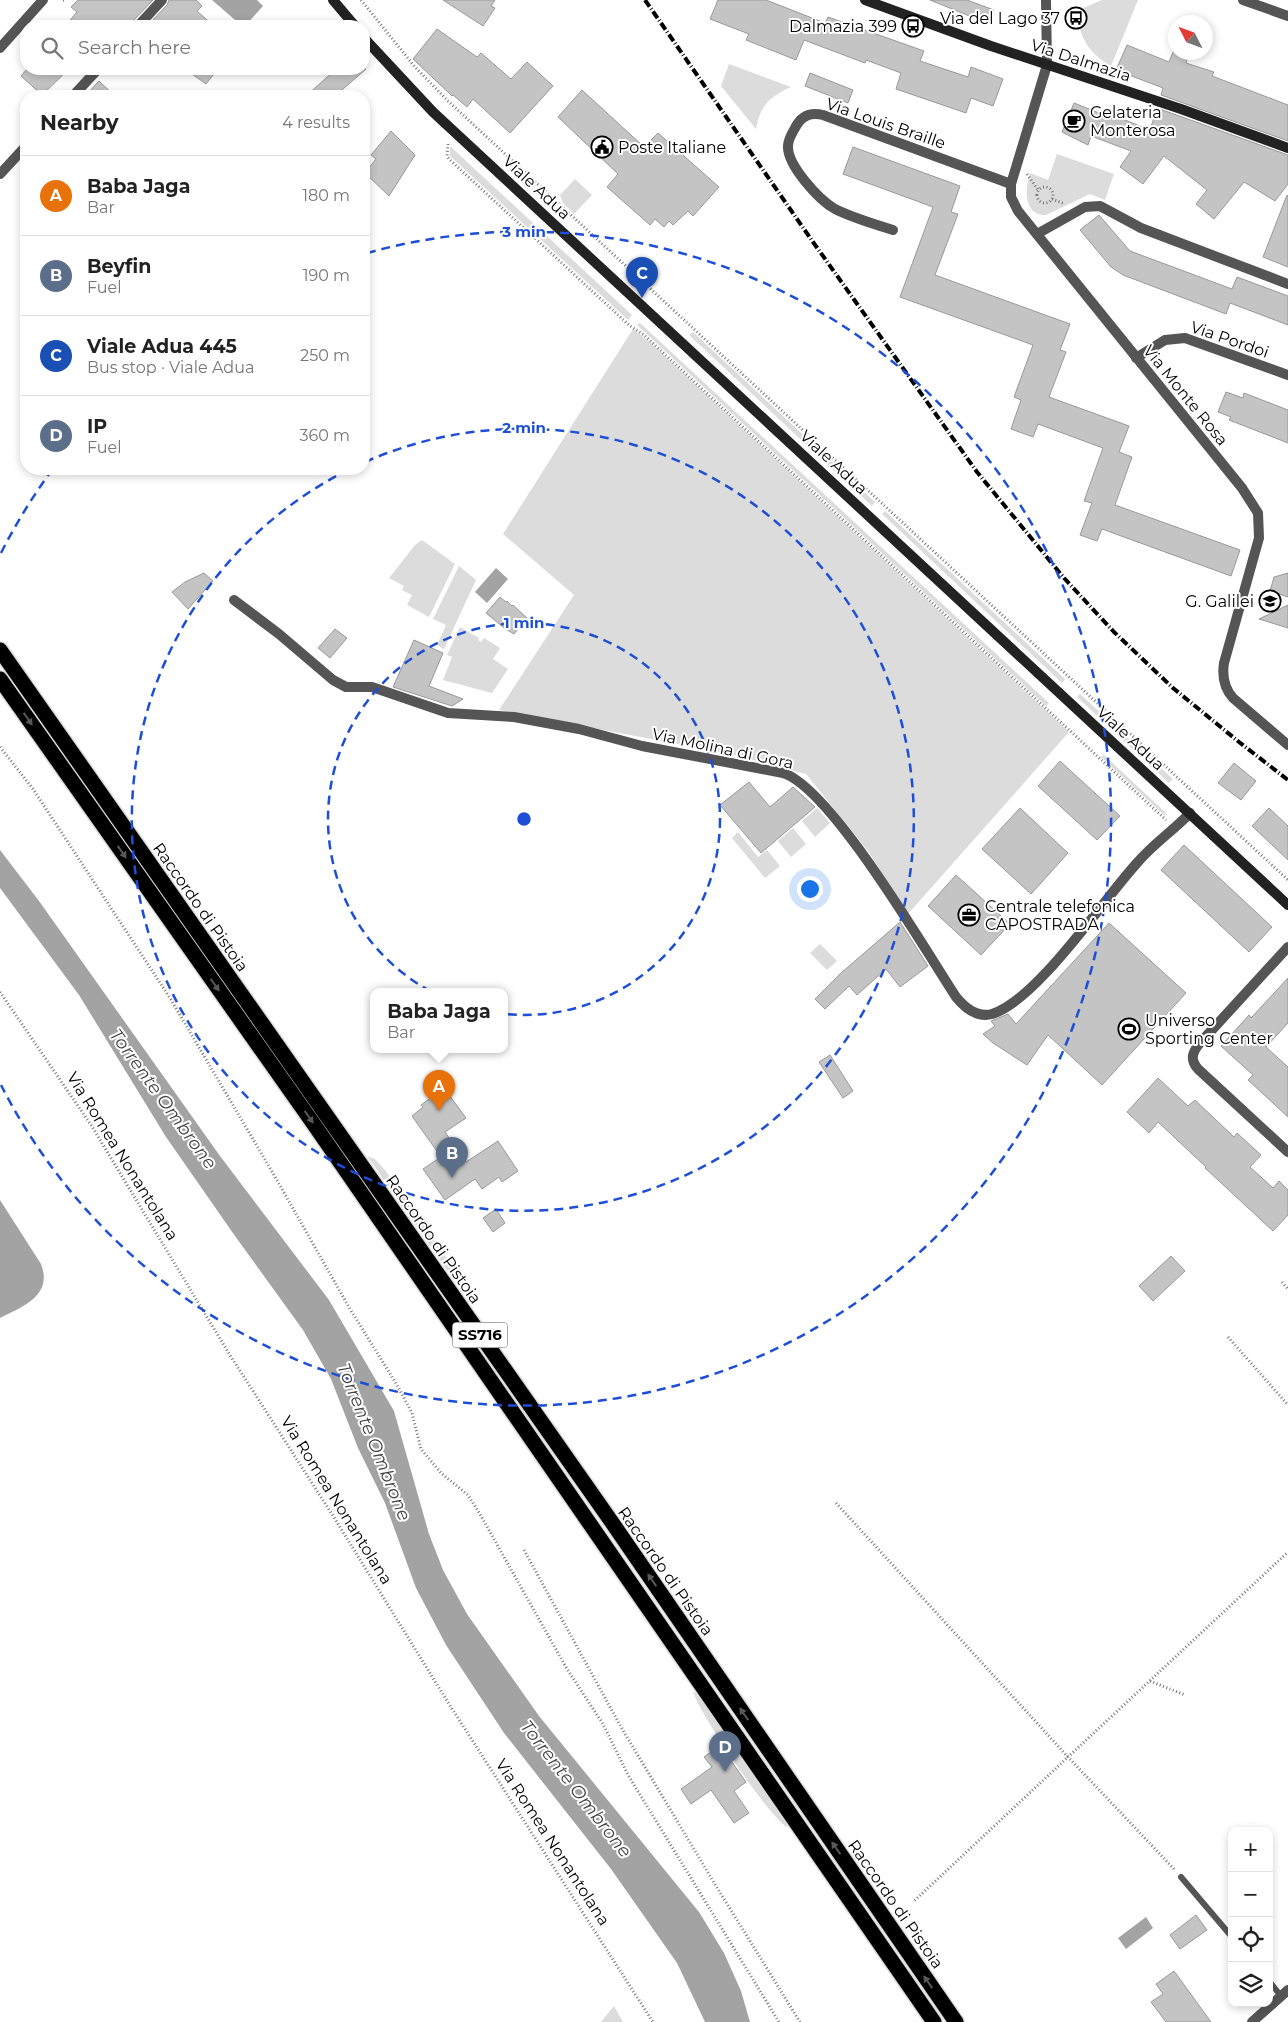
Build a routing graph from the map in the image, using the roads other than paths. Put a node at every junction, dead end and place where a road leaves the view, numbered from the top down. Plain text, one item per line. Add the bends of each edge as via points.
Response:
1 (43, 0) edge
2 (162, 0) edge
3 (333, 0) edge
4 (865, 0) edge
5 (1046, 0) edge
6 (1243, 0) edge
7 (1288, 16) edge
8 (25, 20) edge
9 (144, 20) edge
10 (350, 20) edge
11 (20, 26) edge
12 (370, 44) edge
13 (0, 48) edge
14 (1047, 65) junction
15 (92, 75) edge
16 (79, 90) edge
17 (1288, 148) edge
18 (20, 152) edge
19 (0, 174) edge
20 (1011, 184) junction
21 (893, 230) dead end
22 (1037, 234) junction
23 (1288, 284) edge
24 (1136, 358) junction
25 (1288, 375) edge
26 (234, 600) dead end
27 (0, 650) edge
28 (0, 679) edge
29 (1288, 745) edge
30 (1190, 813) junction
31 (1288, 905) edge
32 (1288, 947) edge
33 (1288, 1152) edge
34 (1181, 1877) road end
35 (1228, 1932) edge
36 (1273, 1984) edge
37 (1285, 1993) edge
38 (934, 2022) edge
39 (956, 2022) edge
40 (1252, 2022) edge

1 - 8 street
2 - 9 street
3 - 10 main road
4 - 14 main road, Via Dalmazia
5 - 14 street
6 - 7 street
11 - 13 street
12 - 30 main road, Viale Adua via 433,112
14 - 17 main road, Via Dalmazia
14 - 20 street
15 - 16 street
18 - 19 street
20 - 21 street, Via Louis Braille via 823,115 804,117 791,135 789,152 792,162 813,190 836,209
20 - 22 street, Via Monte Rosa via 1014,204
22 - 23 street via 1085,207 1100,206 1141,228
22 - 24 street, Via Monte Rosa
24 - 25 street, Via Pordoi via 1165,340 1185,338
24 - 29 street, Via Monte Rosa via 1242,488 1258,513 1258,542 1224,663 1224,680 1233,698
26 - 30 street, Via Molina di Gora via 346,687 372,687 448,713 514,717 784,773 795,778 816,796 851,839 956,997 966,1008 979,1014 998,1011 1034,984 1139,860
39 -> 27 highway, Raccordo di Pistoia / SS716 via 611,1521
28 -> 38 highway, Raccordo di Pistoia / SS716 via 313,1123
30 - 31 main road, Viale Adua
32 - 33 street via 1199,1044 1192,1057 1198,1069
34 - 35 lane
36 - 37 lane
37 - 40 street

